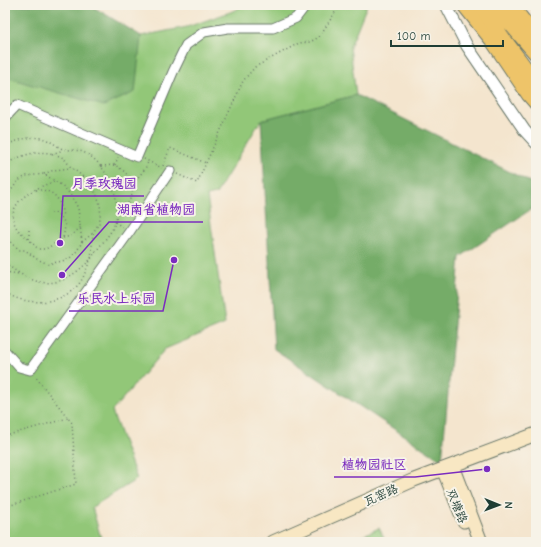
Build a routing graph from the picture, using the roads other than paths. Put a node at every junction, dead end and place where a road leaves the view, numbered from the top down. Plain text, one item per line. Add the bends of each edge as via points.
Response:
1 (306, 5) edge
2 (446, 5) edge
3 (464, 5) edge
4 (481, 5) edge
5 (494, 5) edge
6 (512, 5) edge
7 (532, 32) edge
8 (536, 53) edge
9 (517, 58) junction
10 (536, 69) edge
11 (536, 83) edge
12 (536, 93) edge
13 (536, 104) edge
14 (5, 118) edge
15 (536, 143) edge
16 (166, 169) road end
17 (5, 351) edge
18 (536, 434) edge
19 (536, 443) edge
20 (449, 471) junction
21 (273, 542) edge
22 (292, 542) edge
23 (472, 542) edge
24 (481, 542) edge

1 - 14 street via 296,18 273,28 228,28 204,32 186,45 137,156 17,105
2 - 15 street via 467,46 525,131
3 - 13 main road via 492,40
4 - 9 highway
5 - 8 highway
5 - 10 highway
6 - 7 main road
9 - 11 highway
9 - 12 highway
16 - 17 street via 130,231 30,370 19,367
18 - 20 main road, 瓦窑路
19 - 20 main road, 瓦窑路
20 - 21 main road, 瓦窑路 via 414,480
20 - 22 main road, 瓦窑路
20 - 23 main road, 双塘路
20 - 24 main road, 双塘路

